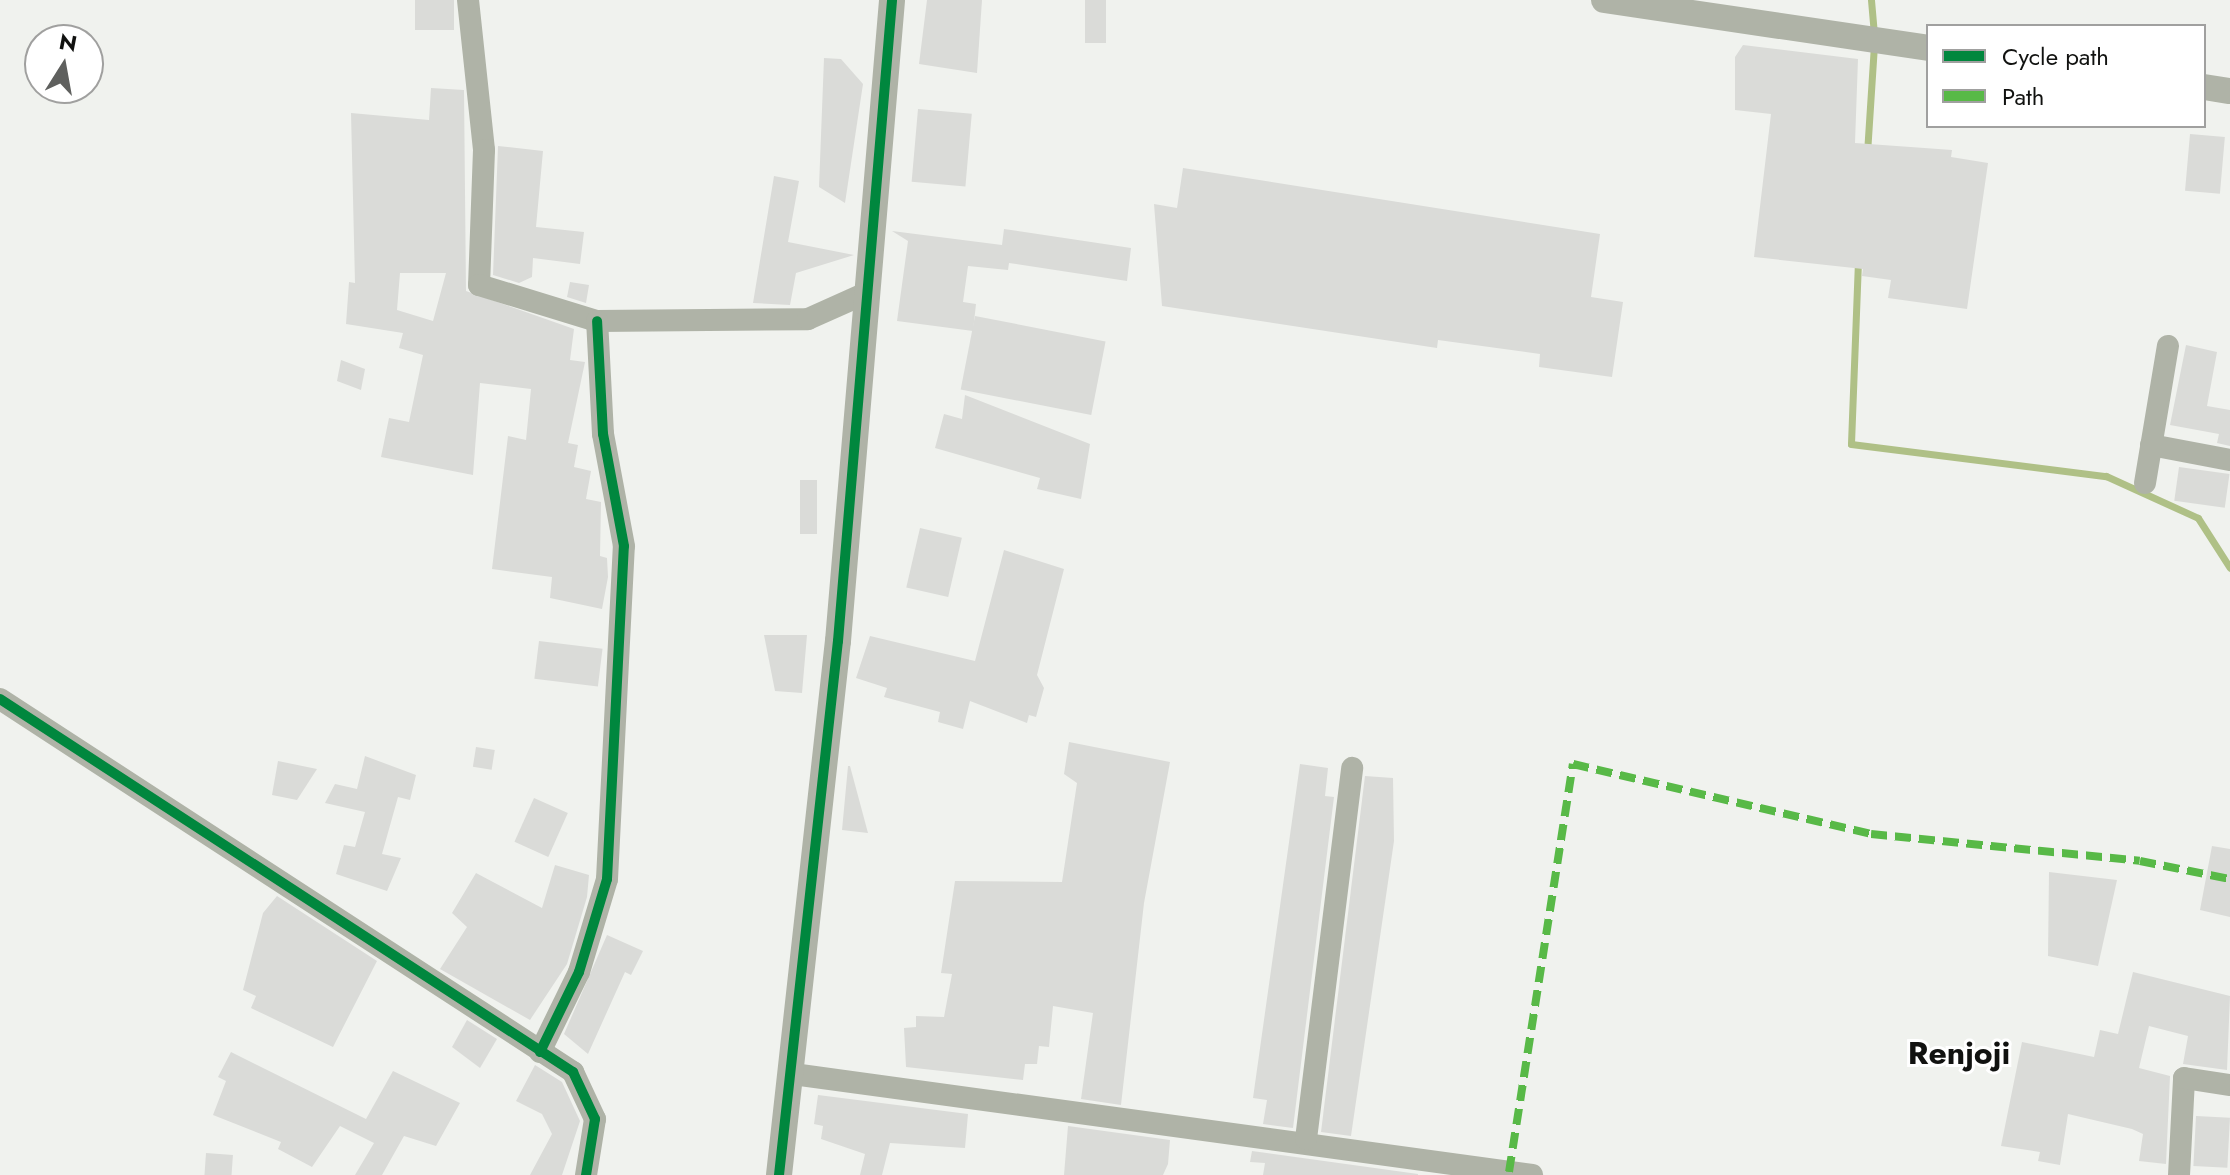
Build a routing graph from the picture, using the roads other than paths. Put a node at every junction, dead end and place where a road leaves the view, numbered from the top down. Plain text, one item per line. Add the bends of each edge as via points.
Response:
1 (468, 0) edge
2 (892, 0) edge
3 (1604, 0) edge
4 (1926, 48) edge
5 (2206, 87) edge
6 (2230, 91) edge
7 (864, 294) junction
8 (597, 321) junction
9 (2168, 346) dead end
10 (2151, 445) junction
11 (2230, 460) edge
12 (2145, 483) dead end
13 (0, 699) edge
14 (1352, 768) dead end
15 (540, 1052) junction
16 (793, 1074) junction
17 (2230, 1085) edge
18 (1306, 1139) junction
19 (586, 1175) edge
20 (779, 1175) edge
21 (1532, 1175) edge
22 (2179, 1175) edge

1 - 8 street via 484,150 479,285
2 - 7 street
3 - 4 street
5 - 6 street
7 - 8 street via 808,319
7 - 16 street
8 - 15 street via 603,434 624,546 607,879 579,972
9 - 10 street
10 - 11 street
10 - 12 street
13 - 15 street
14 - 18 street
15 - 19 street via 573,1072 588,1095 595,1119
16 - 18 street
16 - 20 street
17 - 22 street via 2184,1078
18 - 21 street

